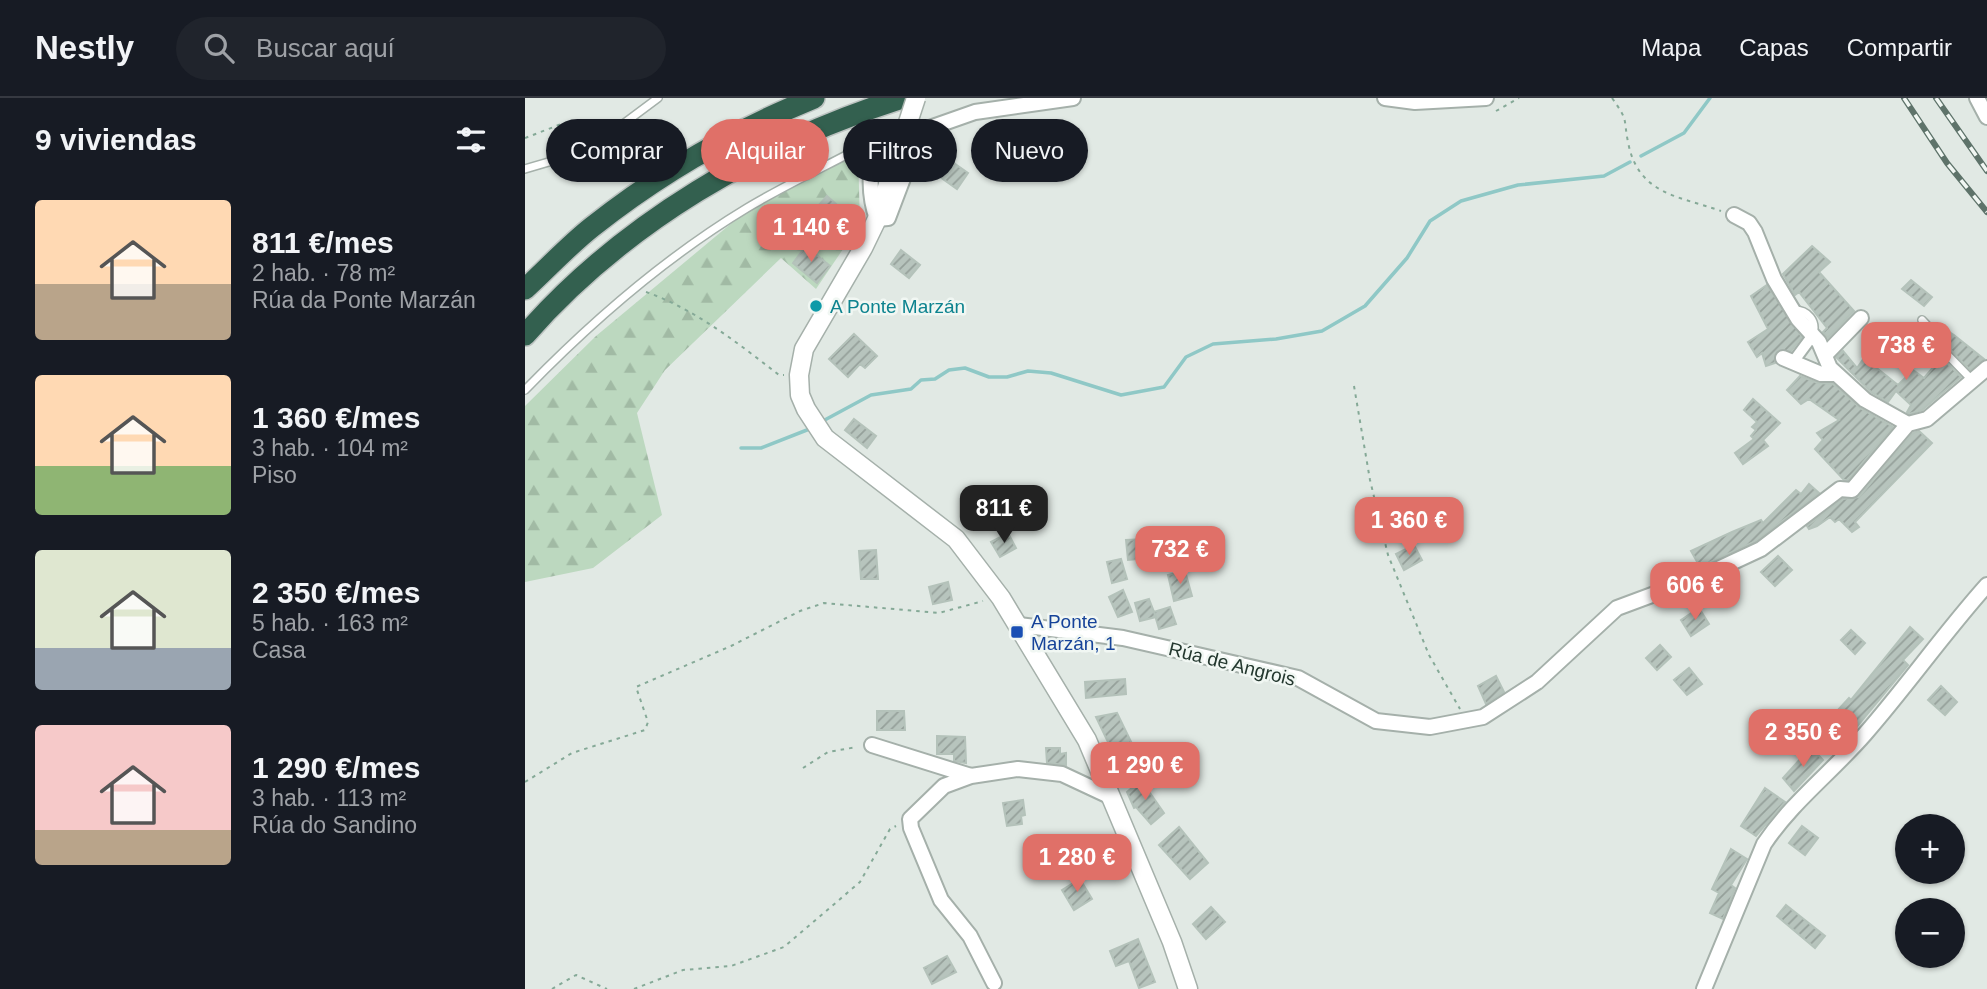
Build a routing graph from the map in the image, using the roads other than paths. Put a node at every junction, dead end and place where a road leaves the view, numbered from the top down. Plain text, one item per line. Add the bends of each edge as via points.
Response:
1 (658, 98) edge
2 (814, 98) edge
3 (902, 98) edge
4 (916, 98) edge
5 (1073, 98) edge
6 (1385, 98) edge
7 (1486, 98) edge
8 (1977, 98) edge
9 (1987, 117) edge
10 (955, 119) edge
11 (843, 157) edge
12 (525, 169) edge
13 (870, 182) edge
14 (902, 182) edge
15 (1734, 215) road end
16 (877, 219) junction
17 (525, 289) edge
18 (1861, 318) dead end
19 (1922, 320) dead end
20 (525, 335) edge
21 (1813, 335) junction
22 (1825, 355) junction
23 (1788, 360) joint
24 (1987, 368) edge
25 (1835, 374) junction
26 (1973, 381) junction
27 (525, 390) edge
28 (1908, 424) junction
29 (1987, 585) edge
30 (1019, 625) junction
31 (872, 746) road end
32 (971, 776) junction
33 (1109, 796) junction
34 (994, 983) dead end
35 (1188, 989) edge
36 (1704, 989) edge

1 - 12 lane via 595,145
2 - 17 highway via 735,133 677,166 590,228
3 - 20 highway via 755,156 692,195 611,253
4 - 16 street, bridge
5 - 10 street
6 - 7 street via 1415,103
8 - 9 street
11 - 27 lane via 748,207 699,240 566,348
13 - 16 street
14 - 16 street via 888,218
15 - 21 street via 1755,232 1774,279
16 - 30 street via 808,341 799,375 800,395 825,438 956,539
18 - 22 street
19 - 26 lane via 1937,336 1937,344
21 - 22 street
21 - 23 street
22 - 25 street
23 - 25 street via 1821,374
24 - 26 street, Rúa de Angrois
25 - 28 street via 1865,400
26 - 28 street, Rúa de Angrois via 1927,419
28 - 30 street, Rúa de Angrois via 1852,490 1840,489 1761,550 1617,608 1537,682 1483,717 1430,727 1376,721 1298,678 1123,638
29 - 36 street via 1864,736 1803,794 1769,836
30 - 33 street via 1087,740
31 - 32 street
32 - 33 street via 1018,769 1062,774
32 - 34 street via 944,786 910,819 941,900 970,936
33 - 35 street

